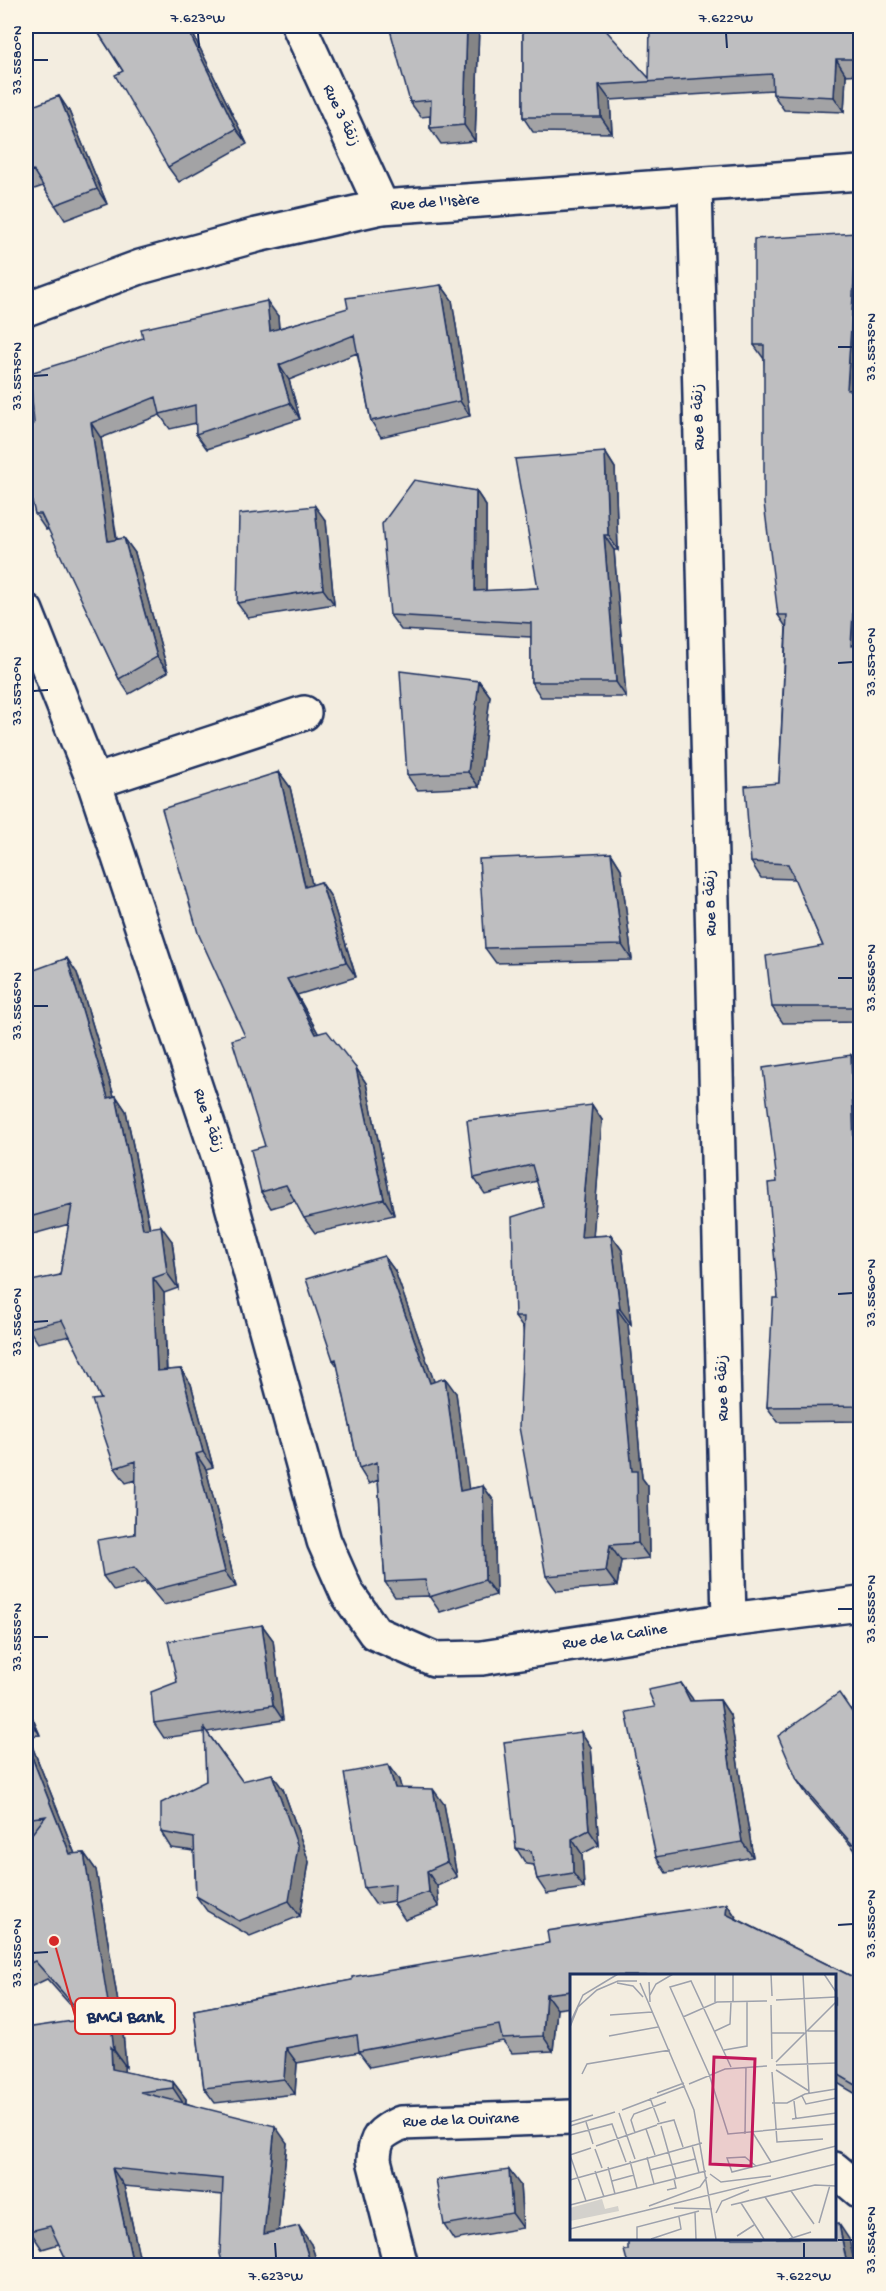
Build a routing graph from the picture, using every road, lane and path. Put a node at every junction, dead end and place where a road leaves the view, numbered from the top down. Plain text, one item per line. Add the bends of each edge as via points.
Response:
1 (299, 26) edge
2 (861, 173) edge
3 (695, 185) junction
4 (382, 207) junction
5 (26, 309) edge
6 (26, 611) edge
7 (304, 713) dead end
8 (94, 782) junction
9 (861, 1604) edge
10 (729, 1620) junction
11 (375, 1633) joint
12 (570, 2117) edge
13 (835, 2170) edge
14 (861, 2192) edge
15 (401, 2265) edge

1 - 4 street, Rue 3 زنقة
2 - 3 street, Rue de l'Isère
3 - 4 street, Rue de l'Isère
3 - 10 street, Rue 8 زنقة
4 - 5 street, Rue de l'Isère via 140,267
6 - 8 street, Rue 7 زنقة
7 - 8 street
8 - 11 street, Rue 7 زنقة via 219,1158 324,1541 347,1593
9 - 10 street, Rue de la Caline
10 - 11 street, Rue de la Caline via 482,1658 434,1659
12 - 15 street, Rue de la Ouirane via 401,2123 378,2137 374,2160
13 - 14 street

